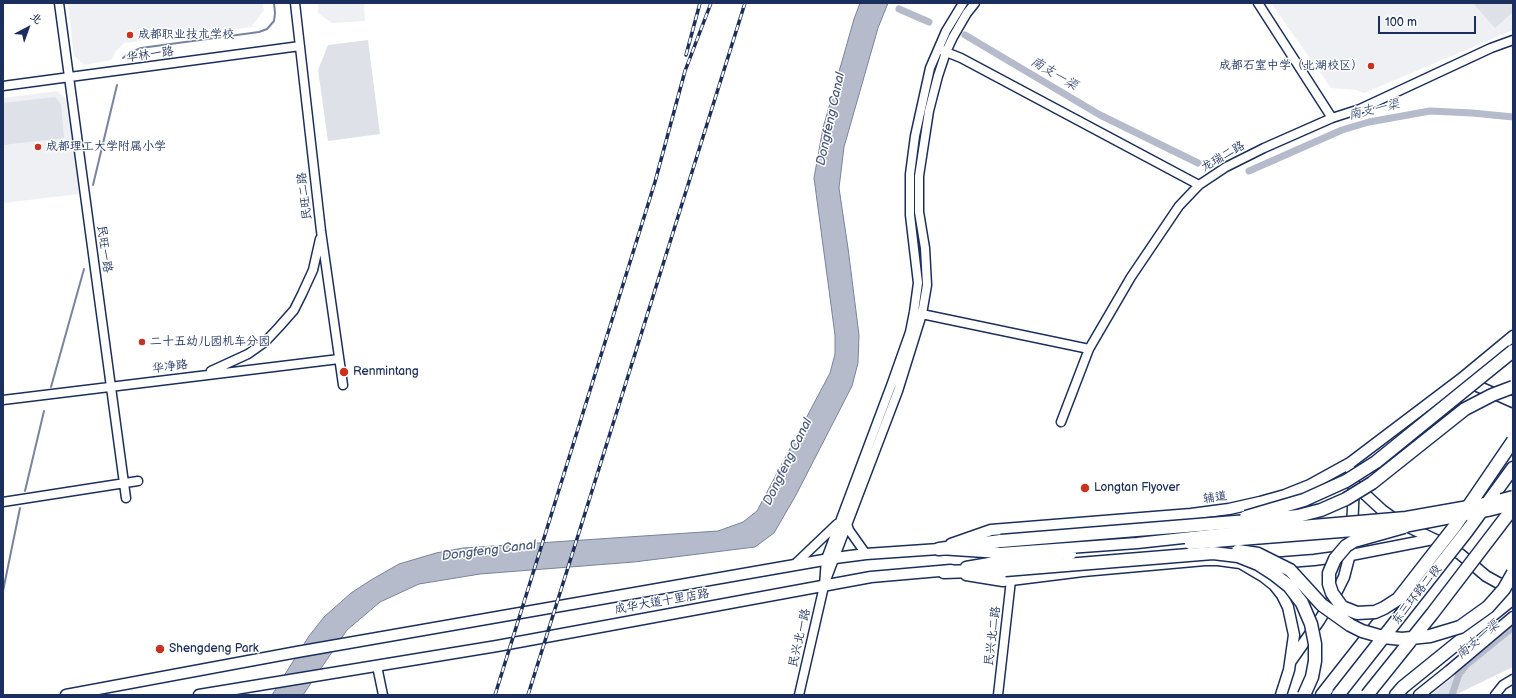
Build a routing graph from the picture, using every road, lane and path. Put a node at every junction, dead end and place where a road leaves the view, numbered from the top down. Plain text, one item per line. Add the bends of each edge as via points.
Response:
1 (59, 3) edge
2 (295, 3) edge
3 (963, 3) edge
4 (975, 3) edge
5 (1258, 3) edge
6 (1513, 40) edge
7 (300, 46) junction
8 (938, 48) junction
9 (946, 52) junction
10 (69, 78) junction
11 (3, 86) edge
12 (1332, 118) junction
13 (1199, 185) junction
14 (321, 231) junction
15 (918, 313) junction
16 (1513, 336) edge
17 (1089, 349) junction
18 (1513, 351) edge
19 (339, 359) junction
20 (195, 376) junction
21 (1461, 379) junction
22 (343, 385) dead end
23 (110, 386) junction
24 (1513, 387) edge
25 (3, 400) edge
26 (1513, 402) edge
27 (1061, 422) dead end
28 (1513, 442) edge
29 (1350, 463) junction
30 (1513, 468) edge
31 (138, 481) dead end
32 (124, 484) junction
33 (1354, 484) junction
34 (1513, 496) edge
35 (126, 498) dead end
36 (3, 502) edge
37 (1513, 505) edge
38 (1513, 508) edge
39 (844, 521) junction
40 (1225, 523) junction
41 (1404, 526) junction
42 (1433, 539) junction
43 (939, 549) junction
44 (1213, 553) junction
45 (866, 554) junction
46 (1351, 555) junction
47 (831, 558) junction
48 (1004, 561) junction
49 (1240, 563) junction
50 (794, 565) junction
51 (944, 572) joint
52 (1513, 573) edge
53 (824, 586) junction
54 (1513, 591) edge
55 (1513, 598) edge
56 (1398, 599) junction
57 (1513, 607) edge
58 (1513, 617) edge
59 (1291, 661) junction
60 (377, 666) junction
61 (1513, 679) edge
62 (66, 695) edge
63 (199, 695) edge
64 (383, 695) edge
65 (799, 695) edge
66 (998, 695) edge
67 (1281, 695) edge
68 (1304, 695) edge
69 (1322, 695) edge
70 (1338, 695) edge
71 (1366, 695) edge
72 (1396, 695) edge
73 (1406, 695) edge
74 (1419, 695) edge
75 (1495, 695) edge

1 - 10 street, 民旺一路
2 - 7 street, 民旺二路
3 - 8 street
4 - 9 street via 952,37
5 - 12 street
6 - 12 street, 龙瑞二路 via 1360,109
7 - 10 street, 华林一路
7 - 14 street, 民旺二路
8 - 9 street
8 - 15 street via 923,97 910,174 910,214 918,283
9 - 13 street via 968,61
9 - 15 street via 929,111 919,176 919,212 925,248 927,285
10 - 11 street, 华林一路
10 - 23 street, 民旺一路
12 - 13 street, 龙瑞二路 via 1226,167
13 - 17 street, 龙瑞二路 via 1179,206
14 - 19 street, 民旺二路
14 - 20 street via 313,270 294,310 265,342 248,354 225,366
15 - 17 street
15 - 39 street, 民兴北一路
16 - 21 main road, 辅道
17 - 27 street, 龙瑞二路
18 - 40 highway, bridge via 1376,462 1346,481 1304,500
19 - 20 street, 华净路
19 - 22 street, 民旺二路
20 - 23 street, 华净路
21 - 26 main road
21 - 29 main road, 辅道
23 - 25 street, 华净路
23 - 32 street, 民旺一路
24 - 40 highway, bridge via 1465,409 1372,483 1346,499 1322,510 1298,516
28 - 56 highway, bridge via 1455,526
29 - 33 main road
29 - 43 main road, 辅道 via 1310,485 1285,495 1229,509 991,530
30 - 70 highway, 东三环路二段, bridge via 1467,532
31 - 32 street
32 - 35 street, 民旺一路
32 - 36 street
33 - 42 main road via 1400,523
33 - 46 main road
34 - 48 main road, bridge via 1406,517 1137,543
37 - 41 main road, bridge
38 - 71 highway, 东三环路二段, bridge
39 - 45 street
39 - 47 street, 民兴北一路
39 - 50 street
40 - 48 highway, bridge
41 - 48 main road, bridge
41 - 56 highway, bridge via 1354,541 1346,546 1334,559 1329,573 1332,593 1342,607 1352,611 1375,612
42 - 46 main road
42 - 54 main road via 1460,554 1486,576
43 - 45 main road, 成华大道十里店路
43 - 48 highway
44 - 48 highway, bridge
44 - 52 highway, bridge via 1237,551 1258,554 1274,561 1290,570 1322,604 1350,625 1383,637 1402,639 1430,636 1460,627 1488,607 1504,589
44 - 68 highway, bridge via 1238,556 1258,564 1289,586 1302,603 1311,624 1315,649 1312,677
45 - 47 main road, 成华大道十里店路
46 - 49 main road via 1285,563
46 - 59 main road via 1336,593
47 - 50 main road, 成华大道十里店路
47 - 53 street, 民兴北一路
48 - 49 main road via 1090,570 1205,560
48 - 51 highway
48 - 66 street, 民兴北二路
49 - 59 main road via 1264,577 1282,595 1288,607 1294,635
50 - 62 main road, 成华大道十里店路
51 - 53 main road, 成华大道十里店路 via 871,577
53 - 60 main road, 成华大道十里店路
53 - 65 street, 民兴北一路
55 - 72 highway
56 - 69 highway, bridge
57 - 73 highway
58 - 74 main road
59 - 67 main road
60 - 63 main road, 成华大道十里店路
60 - 64 street
61 - 75 street via 1503,685

